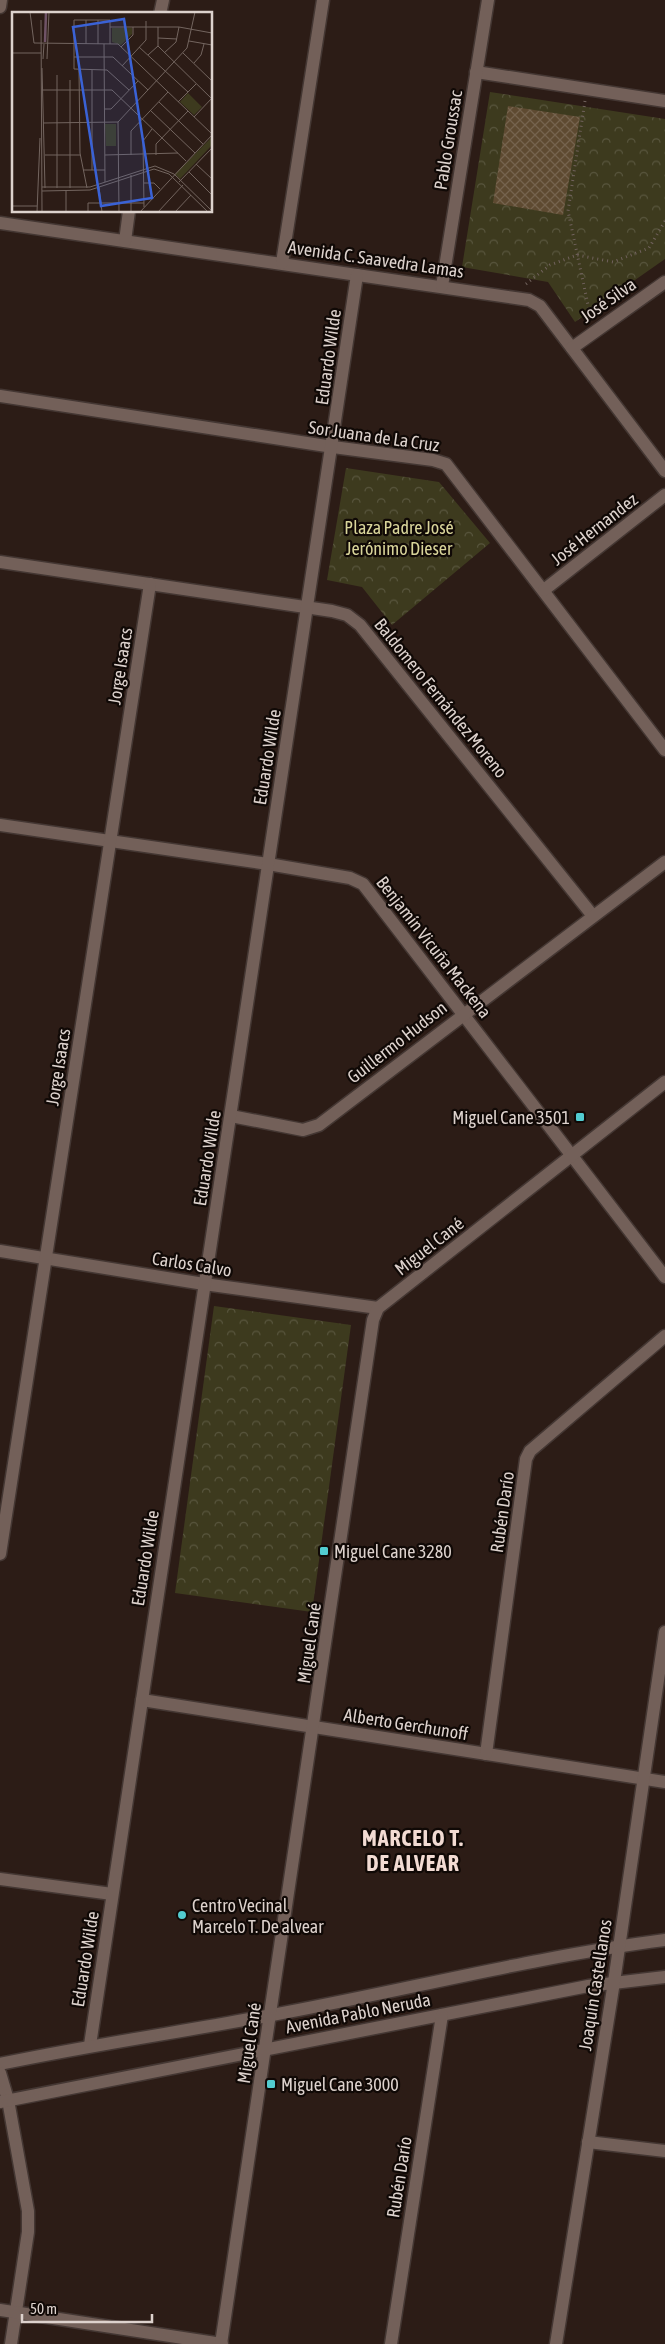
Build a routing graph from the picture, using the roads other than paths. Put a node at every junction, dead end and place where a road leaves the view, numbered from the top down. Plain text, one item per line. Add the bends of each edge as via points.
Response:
1 (1, 0) edge
2 (324, 0) edge
3 (488, 0) edge
4 (0, 7) edge
5 (476, 72) junction
6 (665, 101) edge
7 (129, 212) edge
8 (0, 223) edge
9 (125, 241) junction
10 (282, 263) junction
11 (357, 275) junction
12 (665, 282) edge
13 (442, 286) junction
14 (572, 348) junction
15 (0, 396) edge
16 (332, 447) junction
17 (665, 471) edge
18 (665, 495) edge
19 (0, 562) edge
20 (150, 584) junction
21 (544, 590) junction
22 (308, 608) junction
23 (665, 750) edge
24 (0, 824) edge
25 (110, 842) junction
26 (665, 862) edge
27 (268, 864) junction
28 (593, 916) junction
29 (464, 1013) junction
30 (665, 1082) edge
31 (231, 1116) junction
32 (573, 1154) junction
33 (0, 1251) edge
34 (46, 1258) junction
35 (665, 1277) edge
36 (204, 1284) junction
37 (378, 1308) junction
38 (665, 1336) edge
39 (0, 1554) edge
40 (665, 1632) edge
41 (142, 1700) junction
42 (314, 1728) junction
43 (486, 1754) junction
44 (643, 1779) junction
45 (665, 1782) edge
46 (0, 1879) edge
47 (112, 1894) junction
48 (665, 1940) edge
49 (620, 1946) junction
50 (665, 1977) edge
51 (614, 1982) junction
52 (271, 2015) junction
53 (442, 2015) junction
54 (90, 2045) junction
55 (266, 2049) junction
56 (0, 2064) edge
57 (0, 2073) edge
58 (4, 2101) edge
59 (588, 2142) junction
60 (665, 2151) edge
61 (0, 2310) edge
62 (16, 2312) junction
63 (11, 2344) edge
64 (221, 2344) edge
65 (392, 2344) edge
66 (556, 2344) edge

1 - 4 street
2 - 10 street
3 - 5 street, Pablo Groussac
5 - 6 street
5 - 13 street, Pablo Groussac
7 - 9 street
8 - 9 street, Avenida C. Saavedra Lamas
9 - 10 street, Avenida C. Saavedra Lamas
10 - 11 street, Avenida C. Saavedra Lamas
11 - 13 street, Avenida C. Saavedra Lamas
11 - 16 street, Eduardo Wilde
12 - 14 street, José Silva
13 - 14 street, Avenida C. Saavedra Lamas via 529,300 540,306
14 - 17 street, Avenida C. Saavedra Lamas
15 - 16 street, Sor Juana de La Cruz
16 - 21 street, Sor Juana de La Cruz via 446,464
16 - 22 street, Eduardo Wilde
18 - 21 street, José Hernandez
19 - 20 street, Baldomero Fernández Moreno
20 - 22 street, Baldomero Fernández Moreno
20 - 25 street, Jorge Isaacs
21 - 23 street, Sor Juana de La Cruz
22 - 27 street, Eduardo Wilde
22 - 28 street, Baldomero Fernández Moreno via 347,615 360,624
24 - 25 street, Benjamín Vicuña Mackena
25 - 27 street, Benjamín Vicuña Mackena
25 - 34 street, Jorge Isaacs
26 - 28 street, Guillermo Hudson
27 - 29 street, Benjamín Vicuña Mackena via 350,878 363,884
27 - 31 street, Eduardo Wilde
28 - 29 street, Guillermo Hudson
29 - 31 street, Guillermo Hudson via 319,1125 303,1130
29 - 32 street, Benjamín Vicuña Mackena
30 - 32 street, Miguel Cané
31 - 36 street, Eduardo Wilde
32 - 35 street, Benjamín Vicuña Mackena
32 - 37 street, Miguel Cané
33 - 34 street, Carlos Calvo
34 - 36 street, Carlos Calvo
34 - 39 street, Jorge Isaacs
36 - 37 street, Carlos Calvo
36 - 41 street, Eduardo Wilde
37 - 42 street, Miguel Cané
38 - 43 street, Rubén Darío via 530,1451 526,1460
40 - 44 street, Joaquín Castellanos
41 - 42 street, Alberto Gerchunoff
41 - 47 street, Eduardo Wilde
42 - 43 street, Alberto Gerchunoff
42 - 52 street, Miguel Cané
43 - 44 street, Alberto Gerchunoff
44 - 45 street, Alberto Gerchunoff
44 - 49 street, Joaquín Castellanos
46 - 47 street
47 - 54 street, Eduardo Wilde
48 - 49 street, Avenida Pablo Neruda
49 - 51 street, Joaquín Castellanos
49 - 52 street, Avenida Pablo Neruda
50 - 51 street, Avenida Pablo Neruda
51 - 53 street, Avenida Pablo Neruda
51 - 59 street, Joaquín Castellanos
52 - 54 street, Avenida Pablo Neruda
52 - 55 street, Miguel Cané
53 - 55 street, Avenida Pablo Neruda
53 - 65 street, Rubén Darío
54 - 56 street, Avenida Pablo Neruda
55 - 58 street, Avenida Pablo Neruda
55 - 64 street, Miguel Cané
57 - 58 street
58 - 62 street via 28,2211
59 - 60 street
59 - 66 street, Joaquín Castellanos
61 - 62 street
62 - 63 street
62 - 64 street

